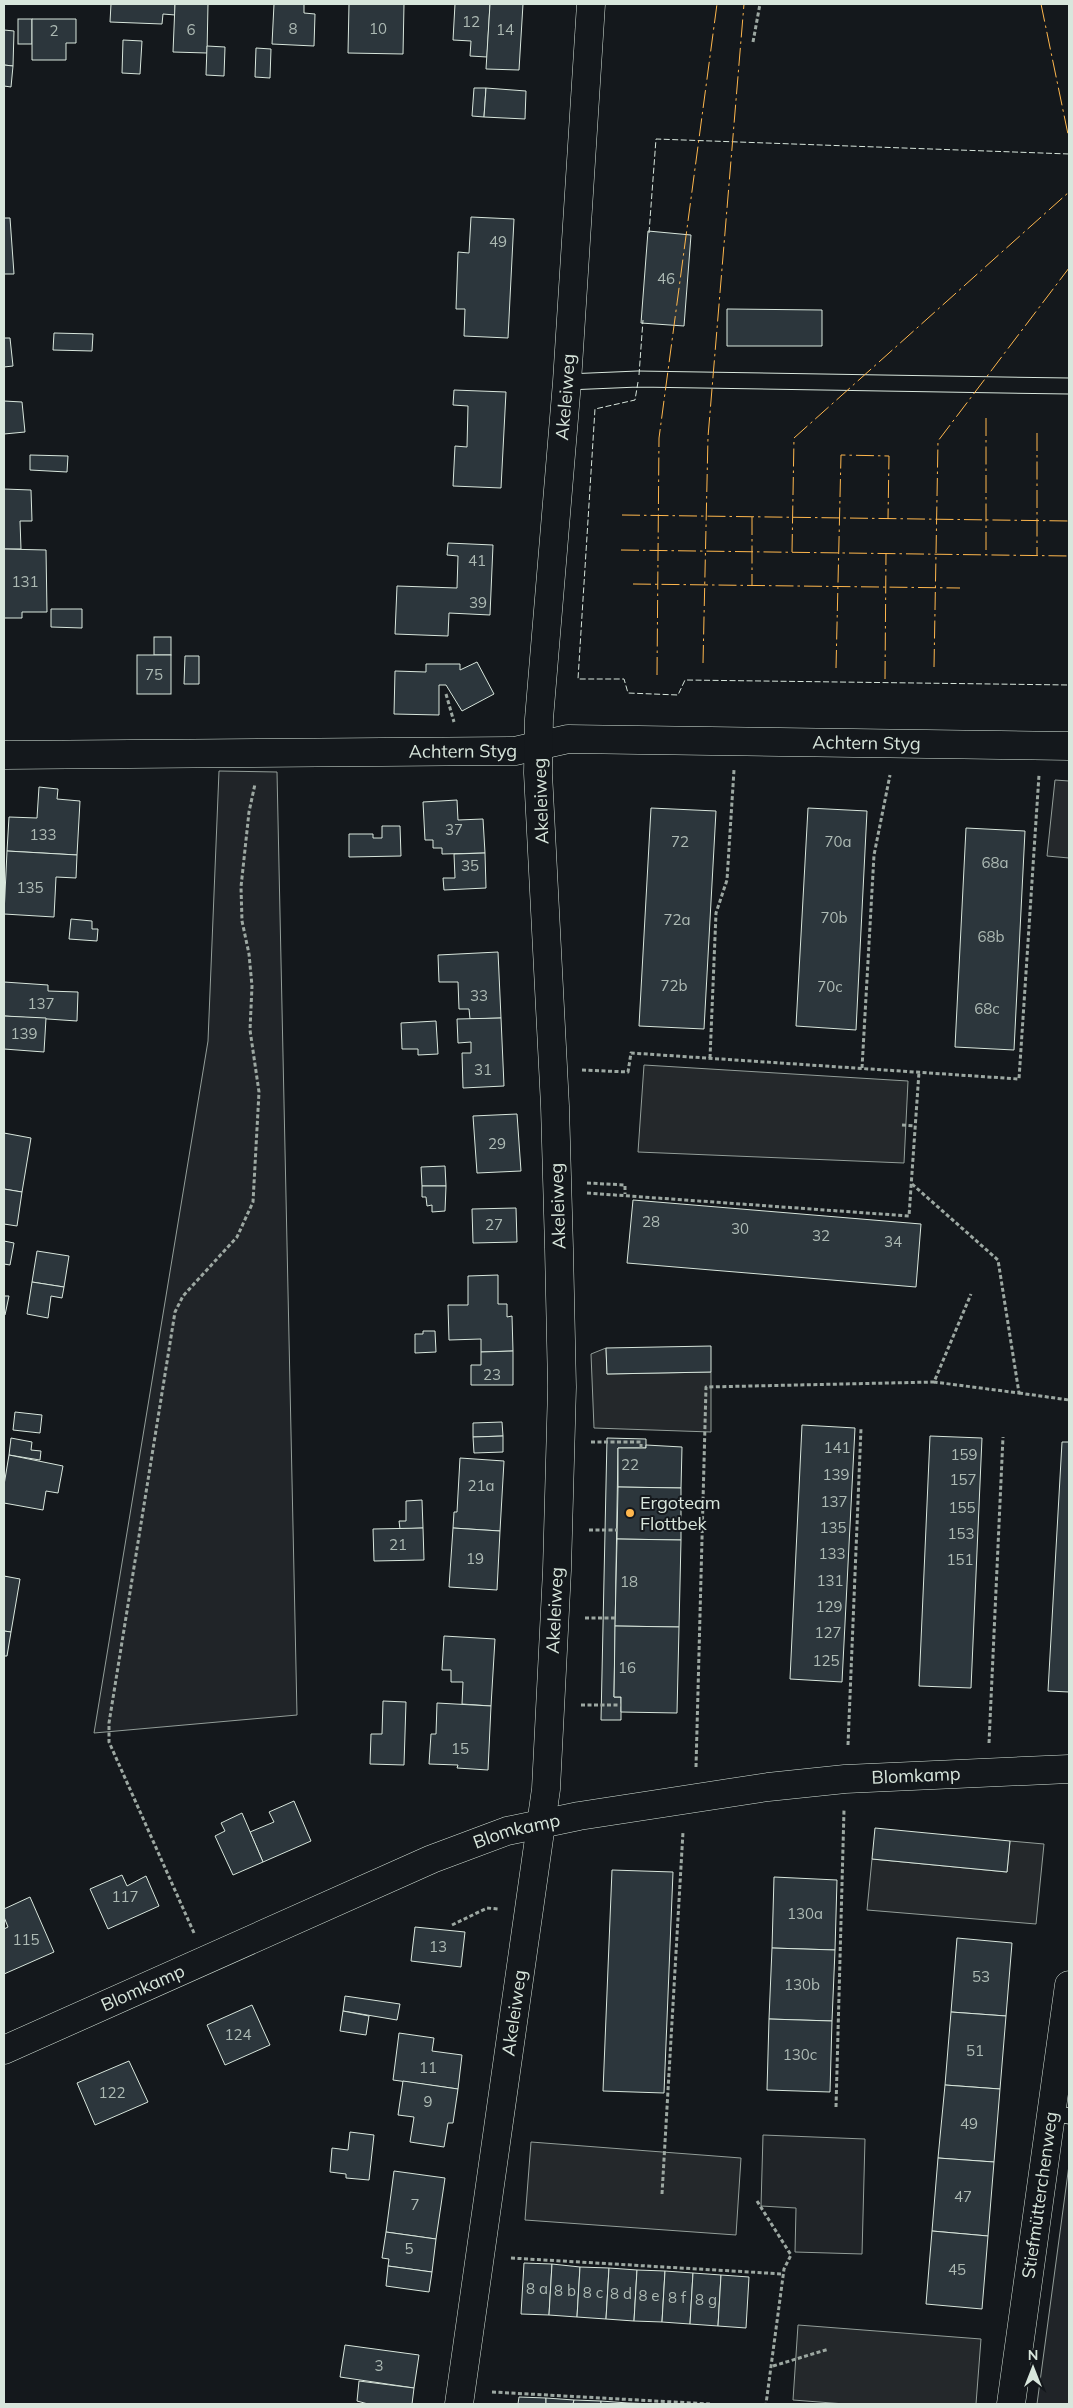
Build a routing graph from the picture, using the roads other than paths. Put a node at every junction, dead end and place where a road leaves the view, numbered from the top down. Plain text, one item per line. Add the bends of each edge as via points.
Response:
1 (591, 4) edge
2 (566, 382) junction
3 (1069, 386) edge
4 (539, 745) junction
5 (1069, 746) edge
6 (4, 755) edge
7 (1069, 1769) edge
8 (541, 1822) junction
9 (1069, 1986) edge
10 (4, 2050) edge
11 (1060, 2115) edge
12 (460, 2397) edge
13 (1011, 2404) edge

1 - 2 street, Akeleiweg
2 - 3 lane via 638,379
2 - 4 street, Akeleiweg
4 - 5 street, Achtern Styg via 568,739
4 - 6 street, Achtern Styg via 515,751
4 - 8 street, Akeleiweg via 555,1106 562,1388 558,1570 546,1788
7 - 8 street, Blomkamp via 845,1779
8 - 10 street, Blomkamp via 478,1840 432,1859
8 - 12 street, Akeleiweg
9 - 11 street, Stiefmütterchenweg
11 - 13 street, Stiefmütterchenweg

